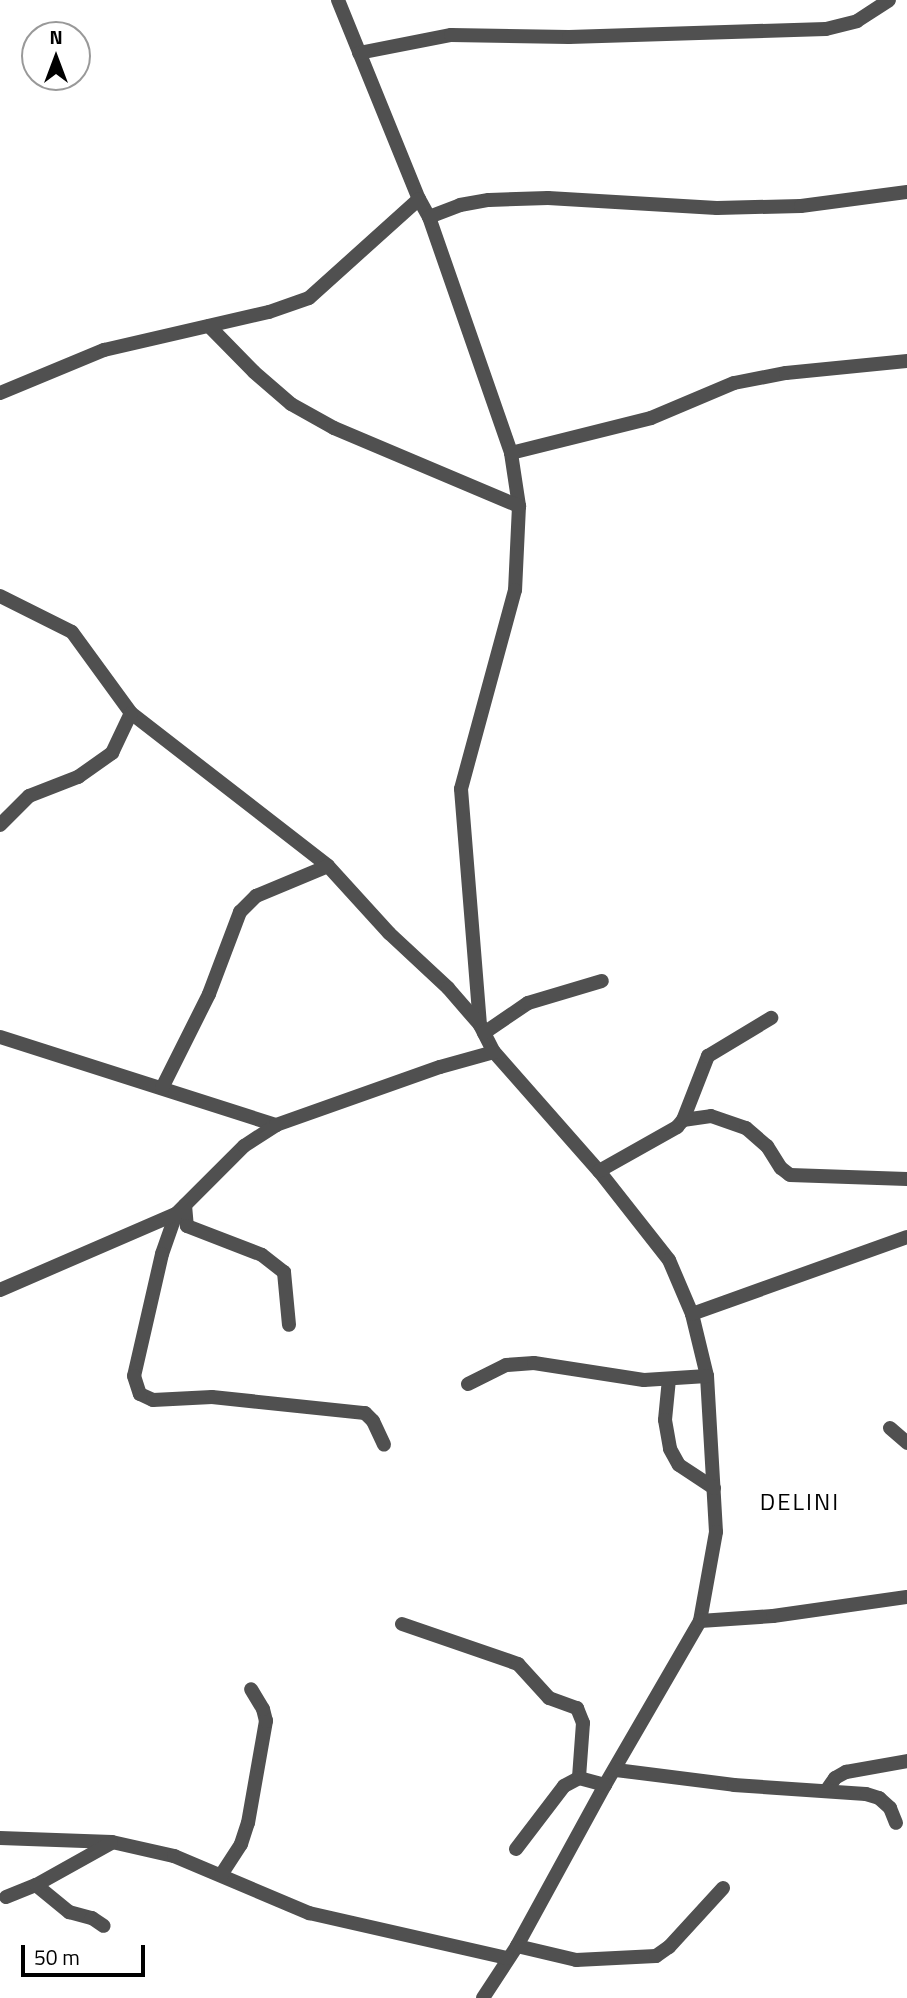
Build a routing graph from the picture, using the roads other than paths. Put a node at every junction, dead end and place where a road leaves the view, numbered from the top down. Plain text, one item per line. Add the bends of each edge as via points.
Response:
1 (338, 0) edge
2 (889, 0) edge
3 (359, 53) junction
4 (907, 191) edge
5 (419, 199) junction
6 (429, 217) junction
7 (209, 326) junction
8 (907, 361) edge
9 (0, 393) edge
10 (511, 453) junction
11 (519, 506) junction
12 (0, 596) edge
13 (131, 713) junction
14 (0, 825) edge
15 (328, 866) junction
16 (602, 981) dead end
17 (771, 1018) dead end
18 (482, 1029) junction
19 (0, 1037) edge
20 (494, 1052) junction
21 (162, 1088) junction
22 (683, 1120) junction
23 (276, 1125) junction
24 (599, 1171) junction
25 (907, 1179) edge
26 (180, 1210) junction
27 (907, 1237) edge
28 (0, 1290) edge
29 (692, 1314) junction
30 (289, 1325) dead end
31 (707, 1376) junction
32 (669, 1379) junction
33 (468, 1384) dead end
34 (890, 1428) dead end
35 (907, 1443) edge
36 (384, 1445) dead end
37 (714, 1488) junction
38 (907, 1597) edge
39 (700, 1621) junction
40 (402, 1623) dead end
41 (251, 1689) dead end
42 (907, 1761) edge
43 (616, 1770) junction
44 (579, 1779) junction
45 (605, 1784) junction
46 (826, 1791) junction
47 (896, 1823) dead end
48 (0, 1838) edge
49 (112, 1842) junction
50 (516, 1849) dead end
51 (221, 1875) junction
52 (36, 1885) junction
53 (723, 1888) dead end
54 (6, 1897) dead end
55 (104, 1926) dead end
56 (512, 1952) junction
57 (483, 1998) edge

1 - 3 street
2 - 3 street via 857,21 826,29 569,37 451,35
3 - 5 street
4 - 6 street via 801,206 718,208 548,198 489,200
5 - 6 street
5 - 7 street via 309,298
6 - 10 street
7 - 9 street via 104,350
7 - 11 street via 291,404 334,428
8 - 10 street via 734,383 651,418
10 - 11 street
11 - 18 street via 515,590 461,789
12 - 13 street via 72,632
13 - 14 street via 112,753 78,777 29,796
13 - 15 street
15 - 18 street
15 - 21 street via 256,896 240,912 209,994
16 - 18 street via 528,1003
17 - 22 street via 708,1056
18 - 20 street
19 - 21 street
20 - 23 street
20 - 24 street
21 - 23 street
22 - 24 street
22 - 25 street via 711,1116 746,1128 790,1175
23 - 26 street via 244,1146
24 - 29 street via 668,1260
26 - 28 street
26 - 30 street via 187,1226 262,1255 284,1272
26 - 36 street via 162,1254 134,1376 140,1394 153,1401 212,1397 365,1413
27 - 29 street
29 - 31 street
31 - 32 street
31 - 37 street
32 - 33 street via 644,1380 534,1363 506,1365
32 - 37 street via 665,1420 670,1449 679,1465
34 - 35 street
37 - 39 street via 716,1532
38 - 39 street
39 - 43 street
40 - 44 street via 518,1664 549,1698 577,1708 583,1723
41 - 51 street via 266,1721 248,1823
42 - 46 street via 846,1772
43 - 45 street
43 - 46 street
44 - 45 street
44 - 50 street via 564,1786
45 - 56 street
46 - 47 street via 879,1798
48 - 49 street
49 - 51 street via 174,1856
49 - 52 street
51 - 56 street via 309,1913
52 - 54 street
52 - 55 street via 69,1912
53 - 56 street via 656,1956 576,1960
56 - 57 street

